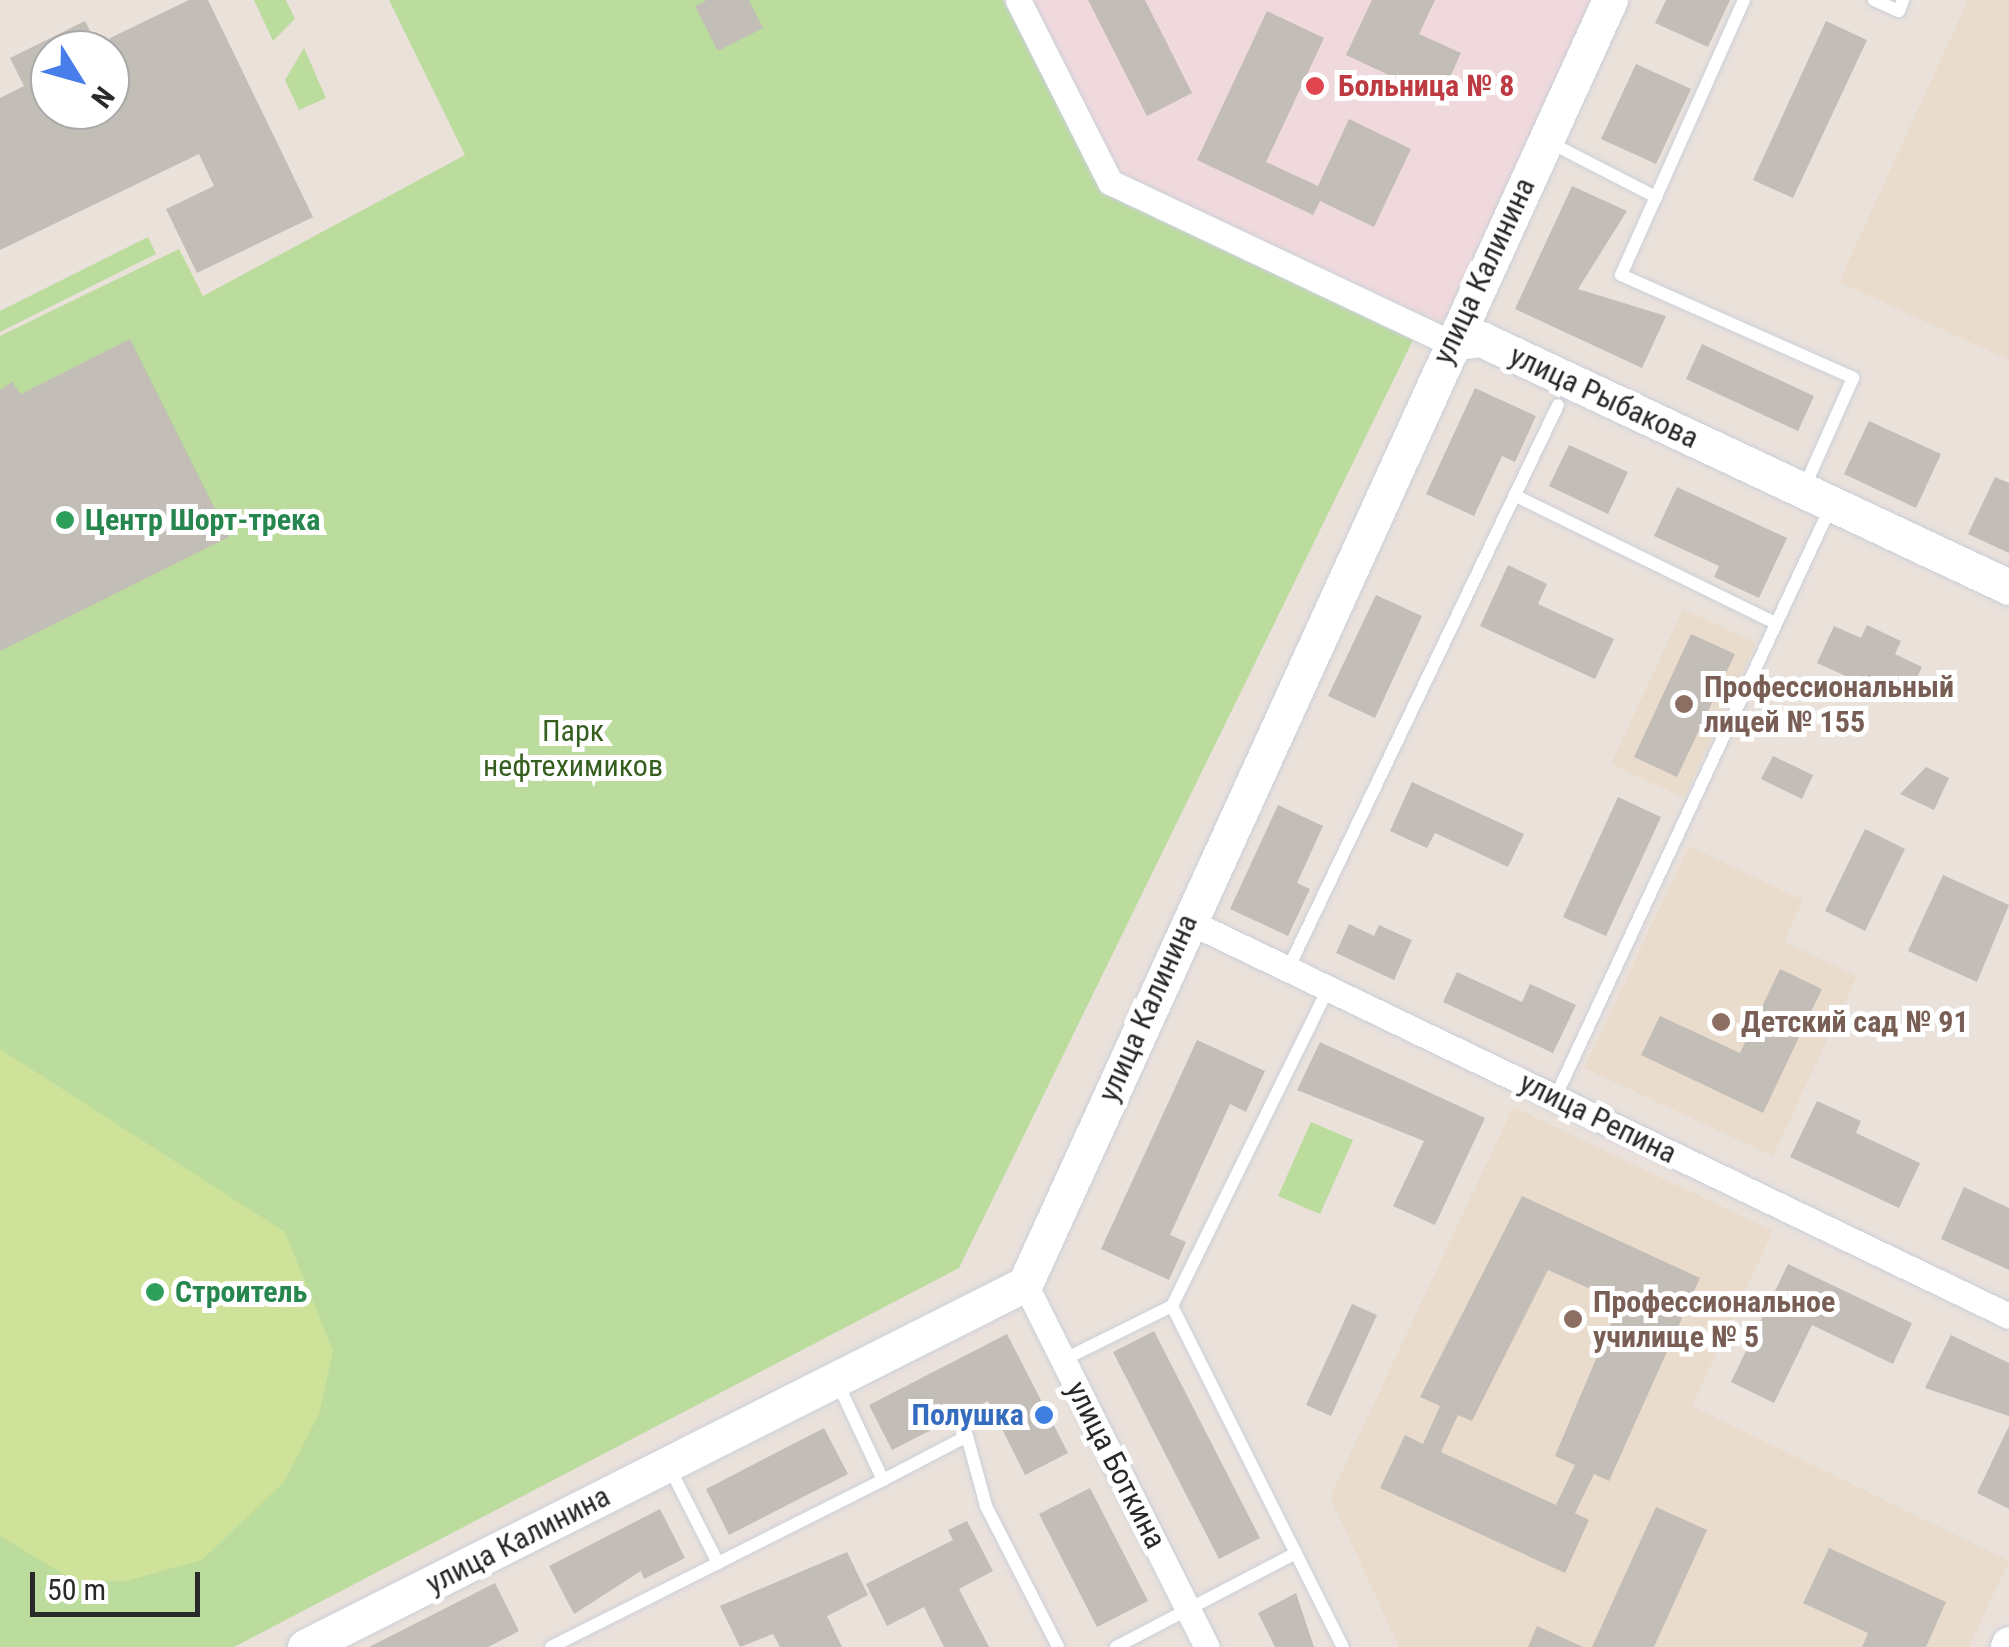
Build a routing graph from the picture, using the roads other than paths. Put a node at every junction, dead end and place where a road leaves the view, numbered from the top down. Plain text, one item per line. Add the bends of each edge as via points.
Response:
1 (1018, 0) edge
2 (1610, 0) edge
3 (1744, 0) edge
4 (1874, 0) edge
5 (1903, 0) edge
6 (1545, 140) junction
7 (1656, 197) junction
8 (1451, 343) junction
9 (1558, 405) dead end
10 (1516, 496) junction
11 (1818, 497) junction
12 (2009, 587) edge
13 (1776, 624) junction
14 (1186, 920) junction
15 (1288, 969) junction
16 (1328, 989) junction
17 (1555, 1098) junction
18 (1025, 1284) junction
19 (1172, 1306) junction
20 (2009, 1316) edge
21 (1063, 1360) junction
22 (836, 1379) junction
23 (667, 1464) junction
24 (883, 1480) junction
25 (1296, 1553) junction
26 (718, 1562) junction
27 (1188, 1608) junction
28 (347, 1638) edge
29 (305, 1647) edge
30 (550, 1647) edge
31 (1058, 1647) edge
32 (1116, 1647) edge
33 (1207, 1647) edge
34 (1343, 1647) edge

1 - 8 street, улица Рыбакова via 1110,182
2 - 6 street, улица Калинина
3 - 7 lane
4 - 5 lane via 1898,11
6 - 7 lane
6 - 8 street, улица Калинина
7 - 11 lane via 1622,275 1853,378
8 - 11 street, улица Рыбакова via 1481,340
8 - 14 street, улица Калинина
9 - 10 lane
10 - 13 lane
10 - 15 lane
11 - 12 street, улица Рыбакова
11 - 13 lane
13 - 17 lane
14 - 15 street, улица Репина
14 - 18 street, улица Калинина
15 - 16 street, улица Репина
16 - 17 street, улица Репина
16 - 19 lane
17 - 20 street, улица Репина
18 - 21 street, улица Боткина
18 - 22 street, улица Калинина
19 - 21 lane
19 - 25 lane
21 - 27 street, улица Боткина
22 - 23 street, улица Калинина
22 - 24 lane
23 - 26 lane
23 - 28 street, улица Калинина
24 - 26 lane
24 - 31 lane via 967,1436 986,1506
25 - 27 lane
25 - 34 lane
26 - 30 lane
27 - 32 lane
27 - 33 street, улица Боткина
28 - 29 street, улица Калинина

